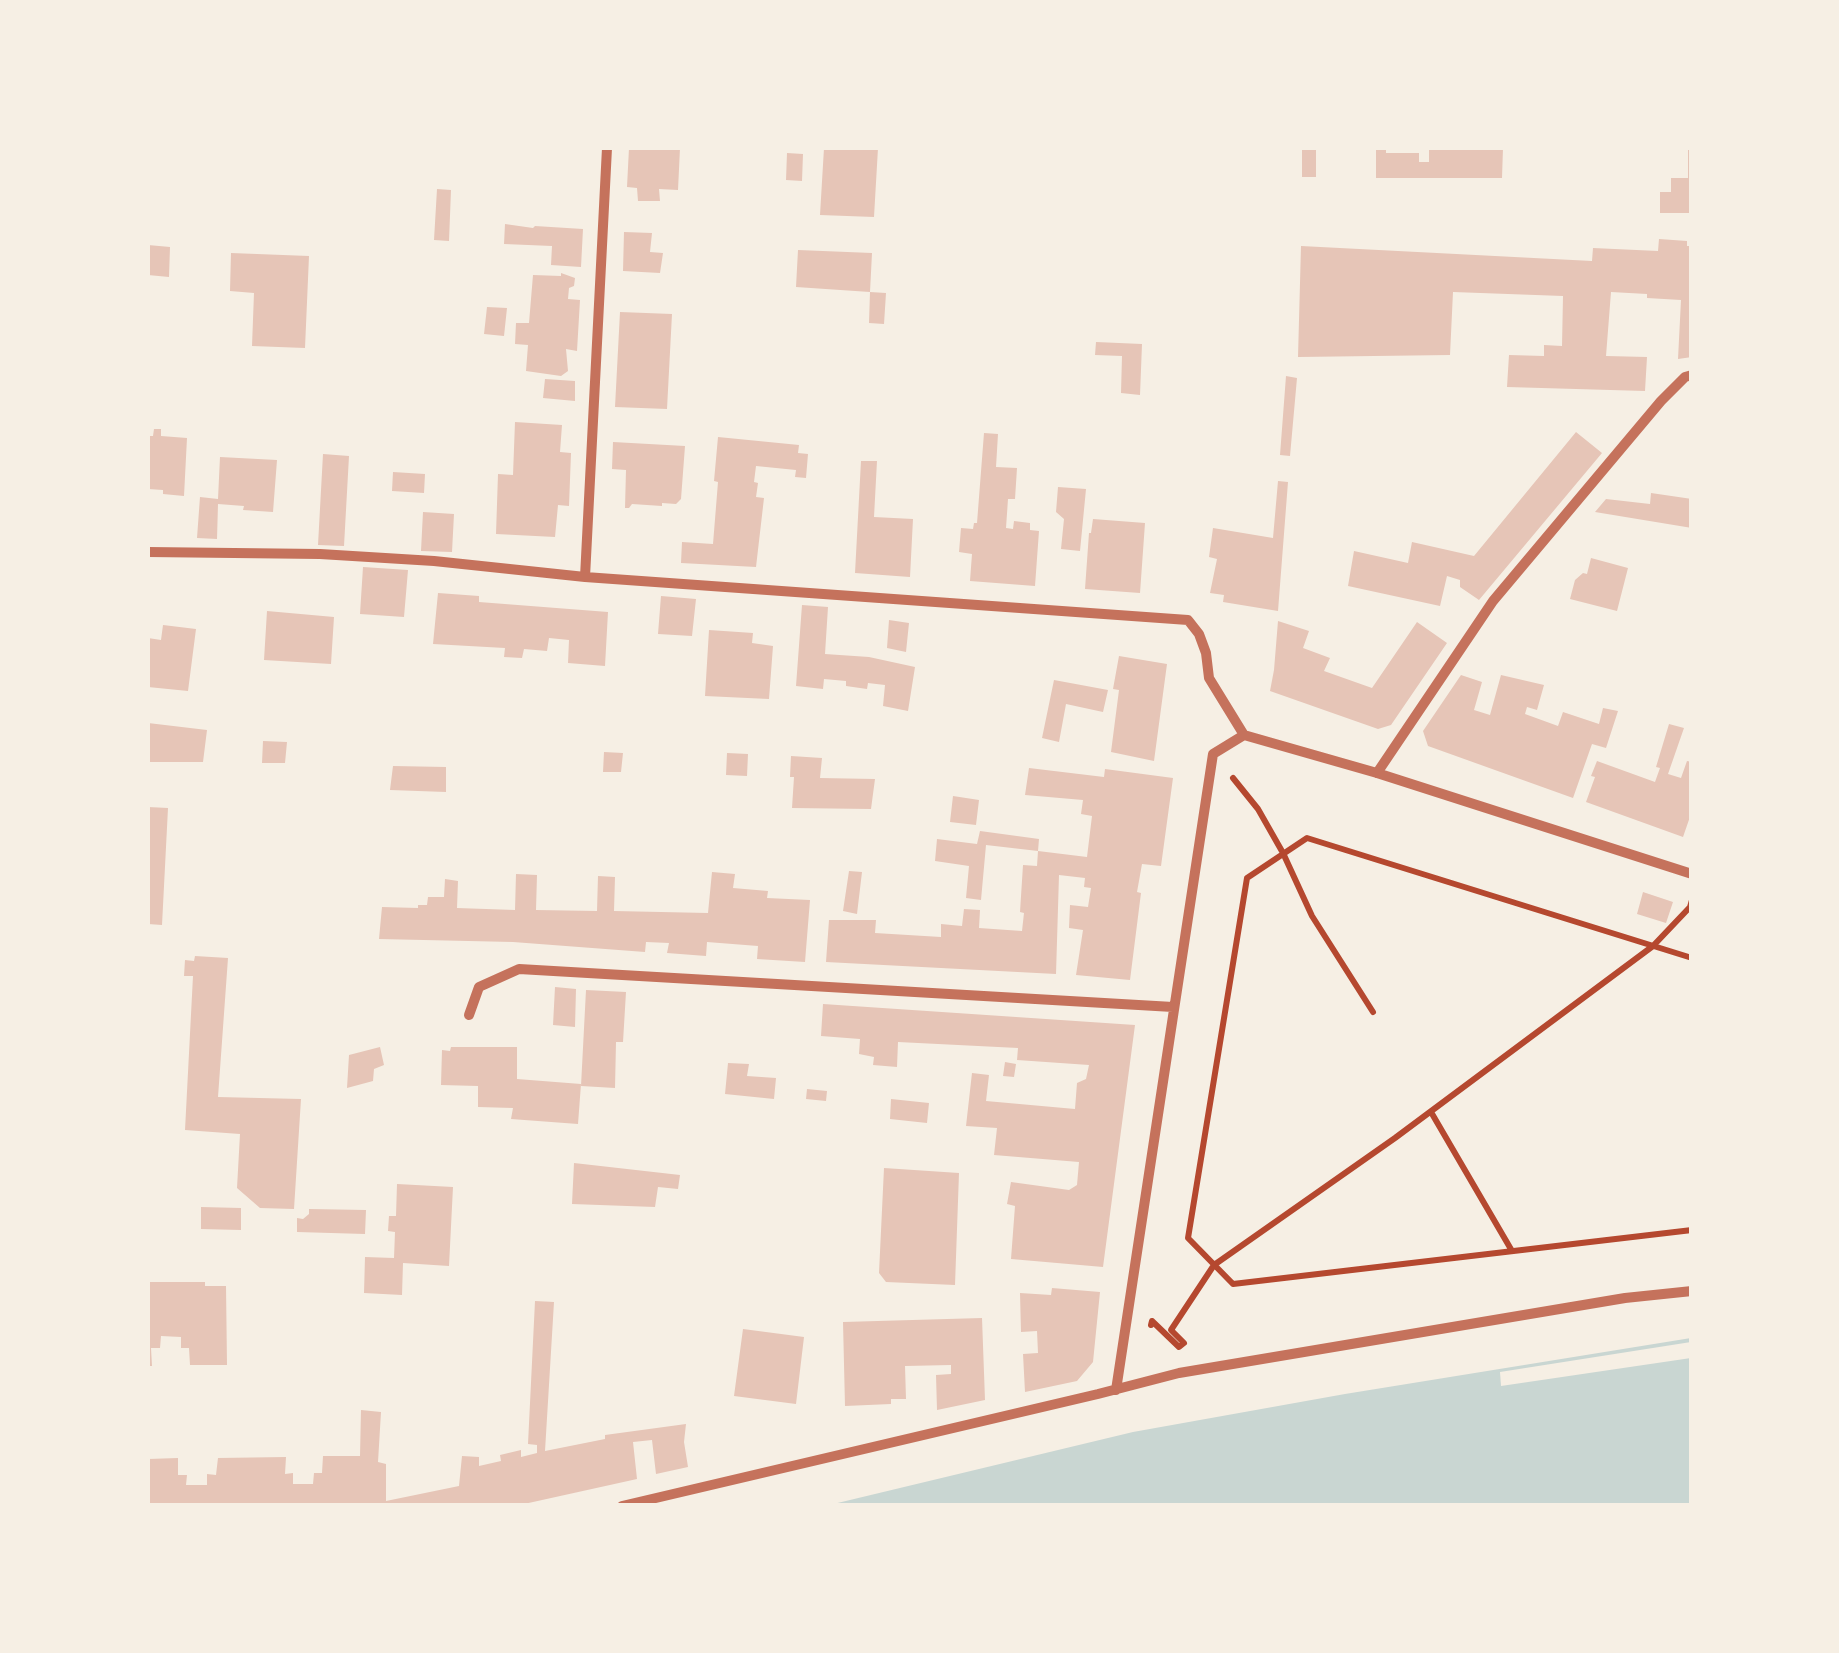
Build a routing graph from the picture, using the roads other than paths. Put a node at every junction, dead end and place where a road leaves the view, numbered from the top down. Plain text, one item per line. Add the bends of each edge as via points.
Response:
1 (607, 148) edge
2 (1692, 375) edge
3 (148, 552) edge
4 (585, 577) junction
5 (1244, 735) junction
6 (1377, 773) junction
7 (1692, 874) edge
8 (1173, 1007) junction
9 (469, 1015) dead end
10 (1692, 1290) edge
11 (1116, 1390) junction
12 (622, 1506) edge

1 - 4 street
2 - 6 street via 1672,388 1493,601
3 - 4 street via 339,555
4 - 5 street via 1188,620 1200,634 1209,678
5 - 6 street
5 - 8 street via 1213,754
6 - 7 street
8 - 9 street via 519,968 479,987
8 - 11 street
10 - 11 street via 1191,1370
11 - 12 street

